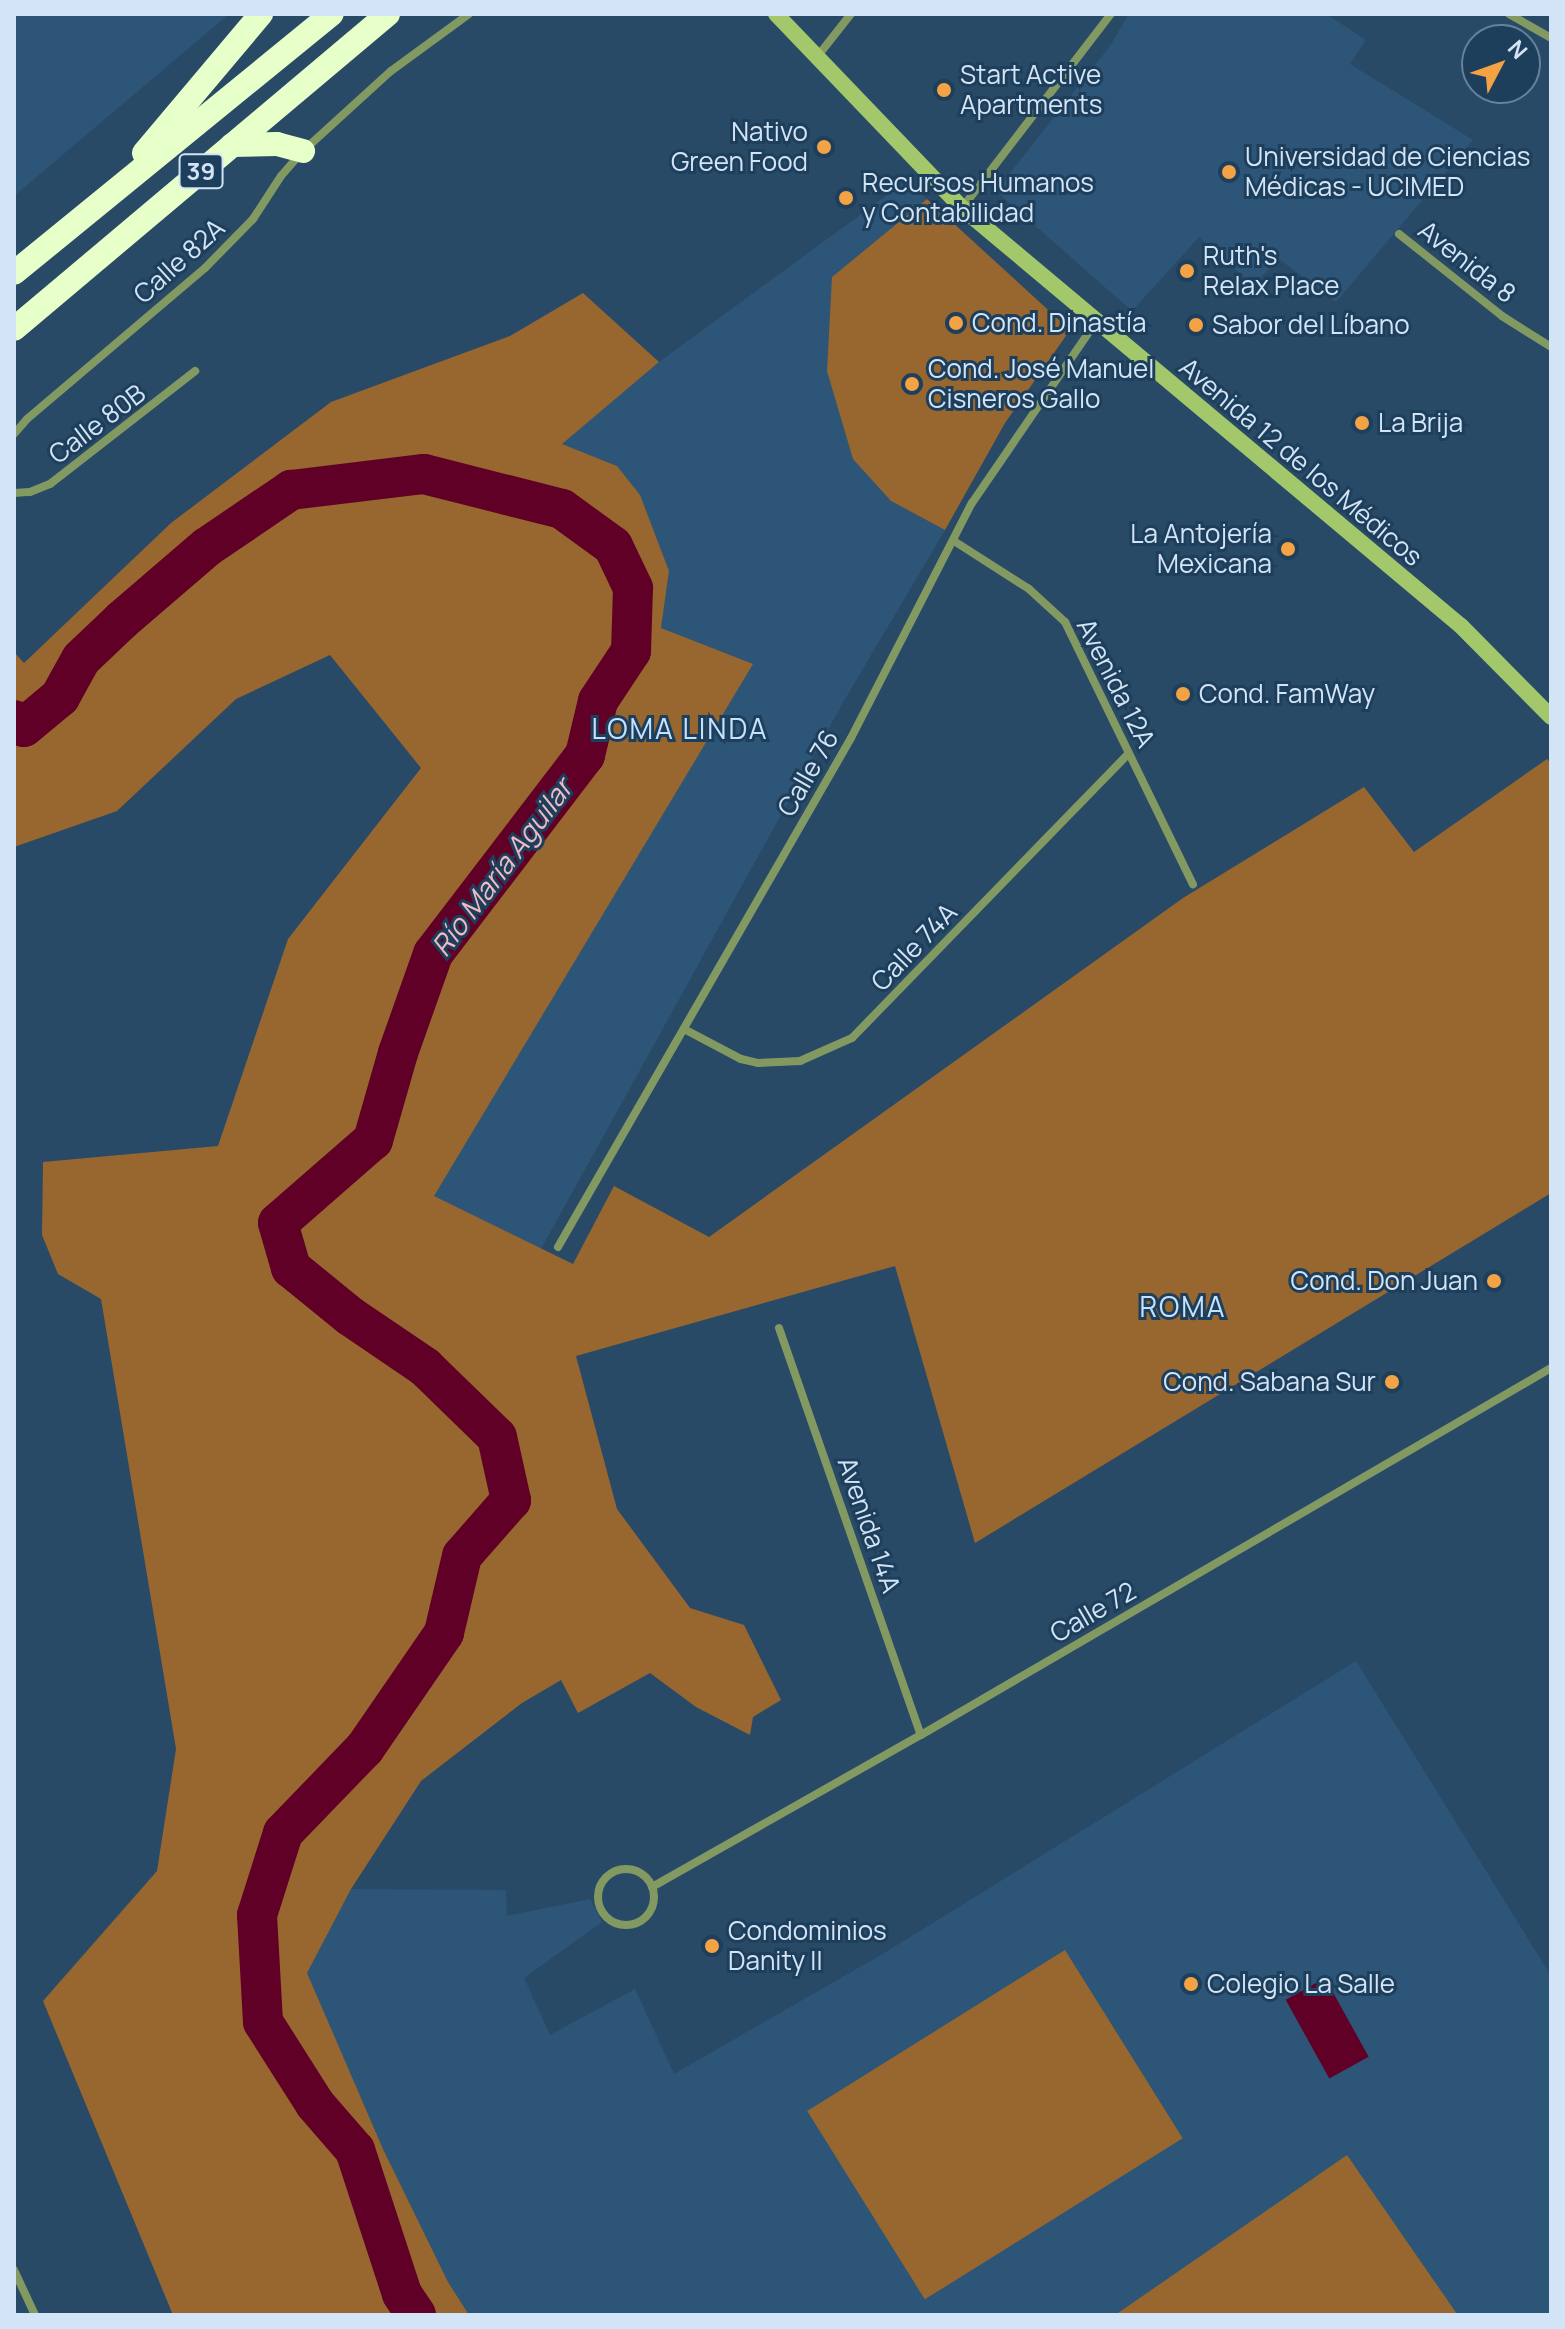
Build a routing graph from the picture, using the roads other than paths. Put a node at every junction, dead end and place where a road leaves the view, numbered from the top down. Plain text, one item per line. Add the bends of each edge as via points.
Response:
1 (261, 14) edge
2 (332, 14) edge
3 (388, 14) edge
4 (469, 14) edge
5 (776, 14) edge
6 (851, 14) edge
7 (1111, 14) edge
8 (1509, 14) edge
9 (1551, 38) edge
10 (817, 58) junction
11 (232, 145) junction
12 (303, 151) junction
13 (108, 196) junction
14 (962, 208) junction
15 (1399, 234) dead end
16 (14, 273) edge
17 (1096, 322) junction
18 (14, 329) edge
19 (1551, 347) edge
20 (195, 371) dead end
21 (14, 434) edge
22 (15, 494) edge
23 (954, 541) junction
24 (1551, 717) edge
25 (1129, 753) junction
26 (1193, 885) dead end
27 (684, 1029) junction
28 (558, 1247) dead end
29 (779, 1328) dead end
30 (1551, 1368) edge
31 (921, 1735) junction
32 (652, 1887) junction
33 (14, 2270) edge
34 (35, 2315) edge

1 - 13 highway
2 - 13 highway, 39
3 - 11 highway, 39
4 - 12 street, Calle 82A via 391,71
5 - 10 main road, Avenida 12 de los Médicos
6 - 10 street
7 - 14 street
8 - 9 street
10 - 14 main road, Avenida 12 de los Médicos
11 - 12 highway via 277,144
11 - 18 highway, 39
12 - 21 street, Calle 82A via 253,219 205,268
13 - 16 highway, 39
14 - 17 main road, Avenida 12 de los Médicos
15 - 19 street, Avenida 8 via 1502,316
17 - 23 street, Calle 76 via 972,503
17 - 24 main road, Avenida 12 de los Médicos via 1461,626
20 - 22 street, Calle 80B via 50,484
23 - 25 street, Avenida 12A via 1029,589 1065,622
23 - 27 street, Calle 76 via 851,738
25 - 26 street, Avenida 12A
25 - 27 street, Calle 74A via 852,1038 800,1061 758,1063
27 - 28 street, Calle 76
29 - 31 street, Avenida 14A
30 - 31 street, Calle 72
31 - 32 street, Calle 72
32 - 32 street via 640,1873 622,1869 600,1885 598,1904 608,1920 635,1924 653,1905
33 - 34 street

